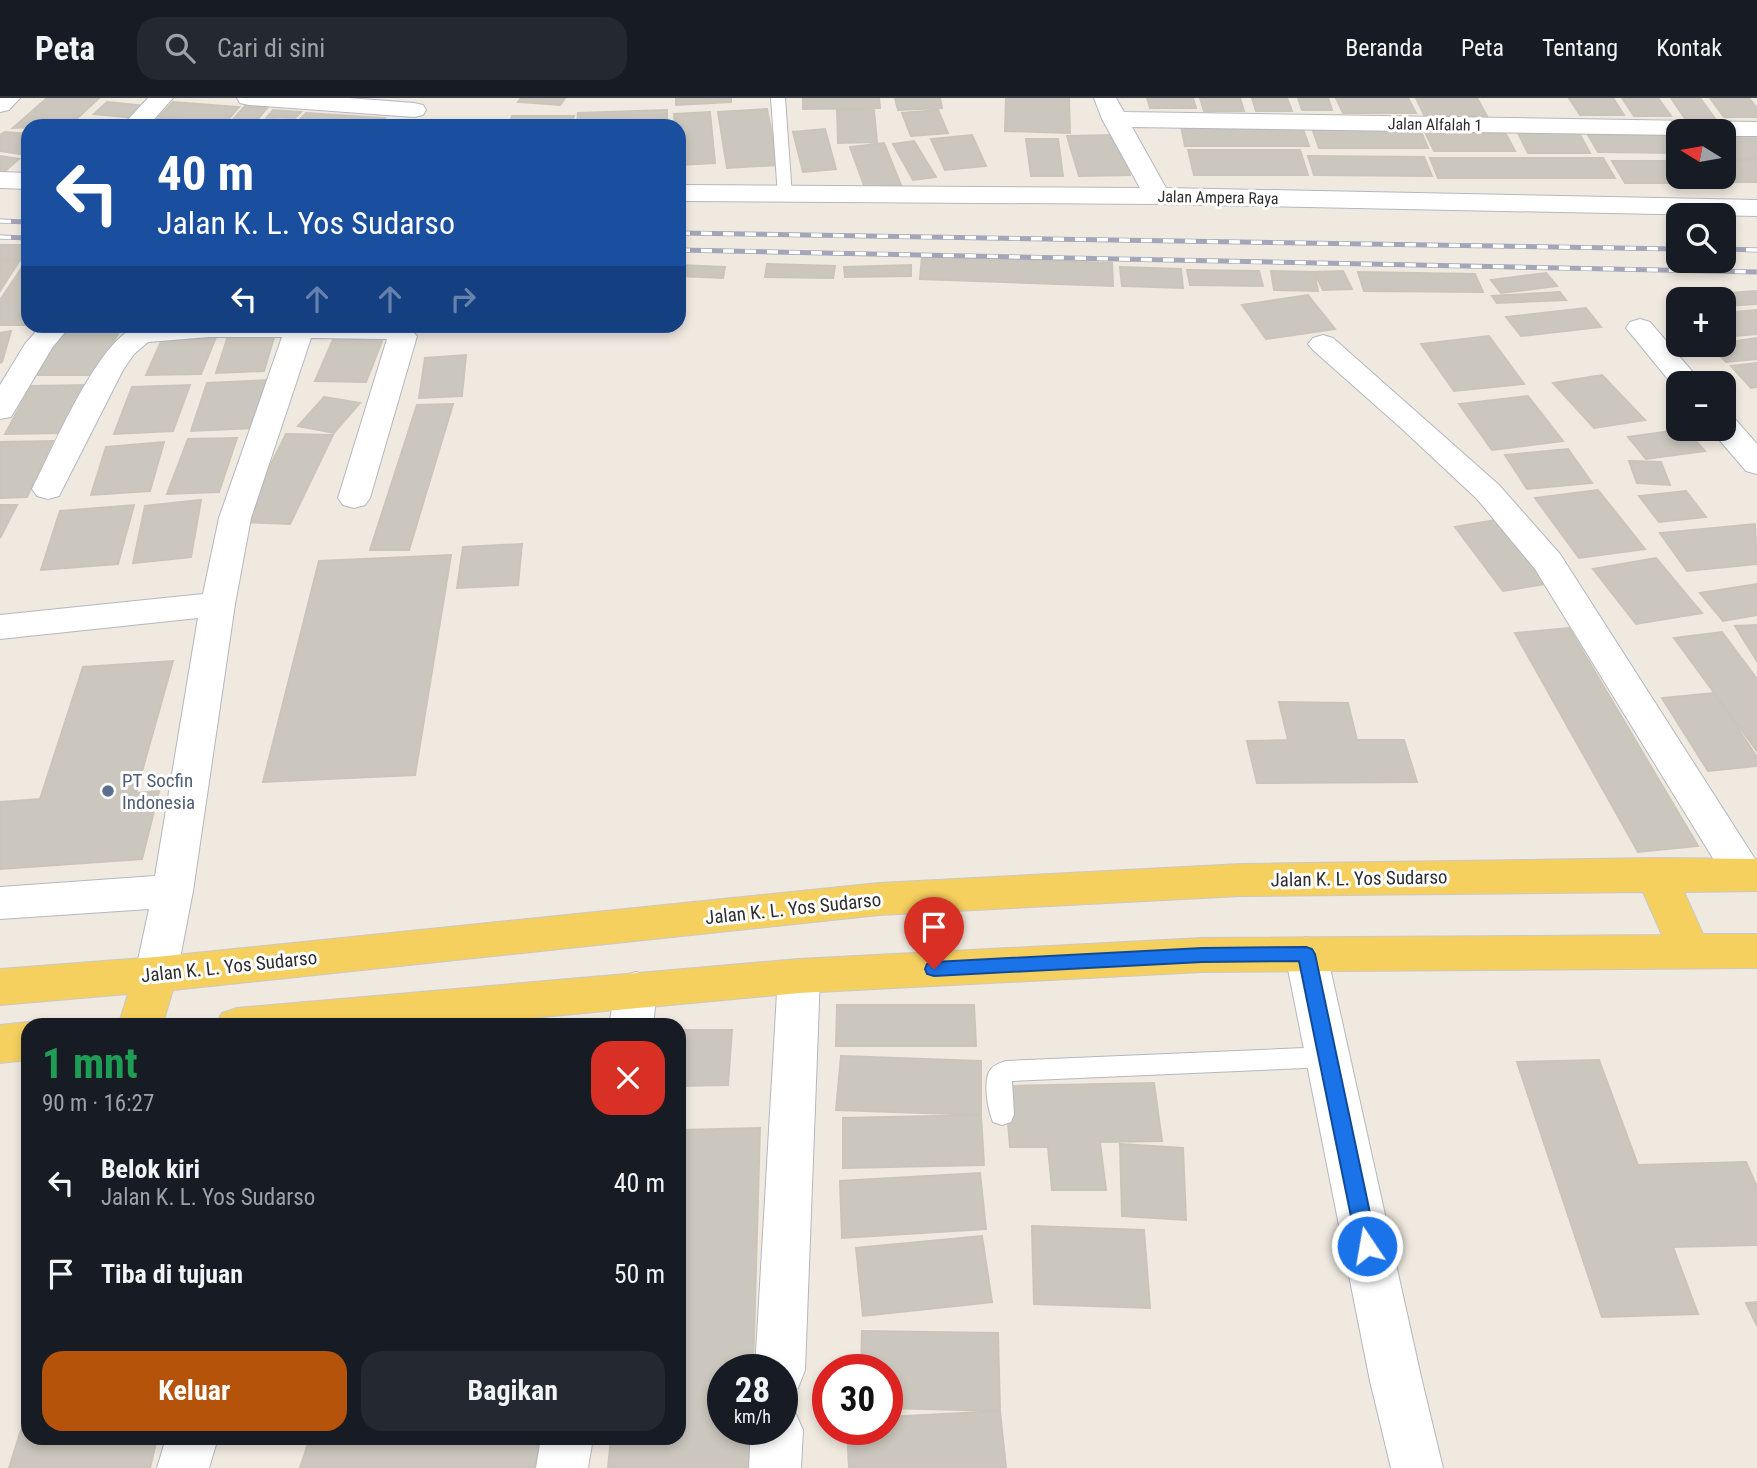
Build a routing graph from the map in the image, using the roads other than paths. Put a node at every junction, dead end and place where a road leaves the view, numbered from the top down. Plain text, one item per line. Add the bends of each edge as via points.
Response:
1 (8, 98) edge
2 (161, 98) edge
3 (249, 98) edge
4 (778, 98) edge
5 (0, 105) edge
6 (1109, 108) edge
7 (414, 111) edge
8 (141, 119) edge
9 (1757, 128) edge
10 (0, 180) edge
11 (21, 181) edge
12 (686, 193) edge
13 (785, 195) junction
14 (1157, 196) junction
15 (1757, 208) edge
16 (1640, 328) dead end
17 (50, 333) edge
18 (145, 333) edge
19 (298, 333) edge
20 (399, 333) edge
21 (1322, 344) dead end
22 (1677, 371) edge
23 (0, 410) edge
24 (1736, 440) edge
25 (1757, 464) edge
26 (48, 489) dead end
27 (354, 498) dead end
28 (218, 604) junction
29 (0, 628) edge
30 (1656, 874) junction
31 (1753, 884) edge
32 (173, 891) junction
33 (0, 903) edge
34 (1757, 951) edge
35 (1690, 952) junction
36 (1306, 954) junction
37 (332, 956) junction
38 (156, 974) junction
39 (799, 976) junction
40 (0, 987) edge
41 (634, 1008) edge
42 (142, 1018) edge
43 (320, 1018) edge
44 (409, 1018) edge
45 (21, 1042) edge
46 (0, 1044) edge
47 (1328, 1057) junction
48 (1002, 1114) dead end
49 (781, 1354) edge
50 (190, 1445) edge
51 (566, 1445) edge
52 (776, 1445) edge
53 (183, 1468) edge
54 (562, 1468) edge
55 (775, 1468) edge
56 (1417, 1468) edge

1 - 5 street
2 - 8 street
3 - 7 street
4 - 13 lane
6 - 9 street, Jalan Alfalah 1
6 - 14 street
10 - 11 street
12 - 13 street, Jalan Ampera Raya
13 - 14 street, Jalan Ampera Raya
14 - 15 street, Jalan Ampera Raya
16 - 22 street
17 - 23 street
18 - 26 street via 132,338 108,370
19 - 28 street via 235,518
20 - 27 street via 402,336
21 - 31 street via 1488,492 1548,562
24 - 25 street
28 - 29 street
28 - 32 street
30 - 31 main road, Jalan K. L. Yos Sudarso
30 - 35 main road
30 - 37 main road, Jalan K. L. Yos Sudarso via 1241,880 879,899
32 - 33 street
32 - 38 street
34 - 35 main road
35 - 36 main road
36 - 39 main road via 1202,955
36 - 47 street
37 - 38 main road, Jalan K. L. Yos Sudarso
37 - 43 main road
38 - 40 main road, Jalan K. L. Yos Sudarso
38 - 42 main road
39 - 41 main road
39 - 49 street
41 - 44 main road
45 - 46 main road
47 - 48 lane via 1006,1071 999,1077
47 - 56 street
50 - 53 street
51 - 54 street
52 - 55 street

